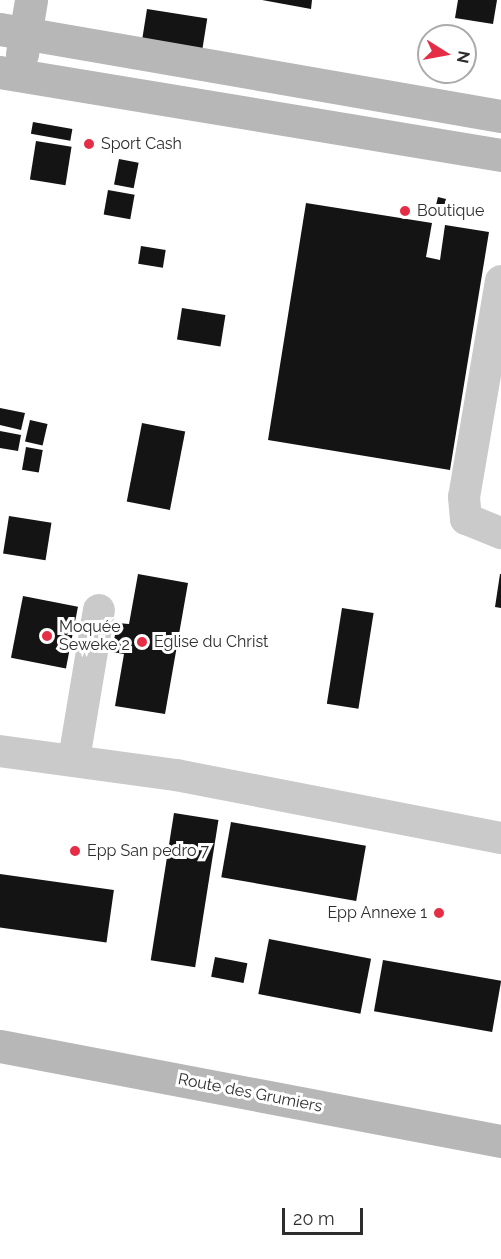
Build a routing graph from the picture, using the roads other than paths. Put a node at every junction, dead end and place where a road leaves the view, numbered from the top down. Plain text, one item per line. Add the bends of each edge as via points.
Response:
1 (31, 0) edge
2 (13, 31) edge
3 (9, 73) edge
4 (501, 116) edge
5 (501, 155) edge
6 (501, 281) edge
7 (501, 533) edge
8 (99, 610) dead end
9 (0, 751) edge
10 (74, 759) junction
11 (501, 838) edge
12 (0, 1046) edge
13 (501, 1141) edge

1 - 2 main road
2 - 3 main road
2 - 4 main road
3 - 5 main road
6 - 7 street via 464,497 466,519
8 - 10 street
9 - 10 street
10 - 11 street
12 - 13 main road, Route des Grumiers

